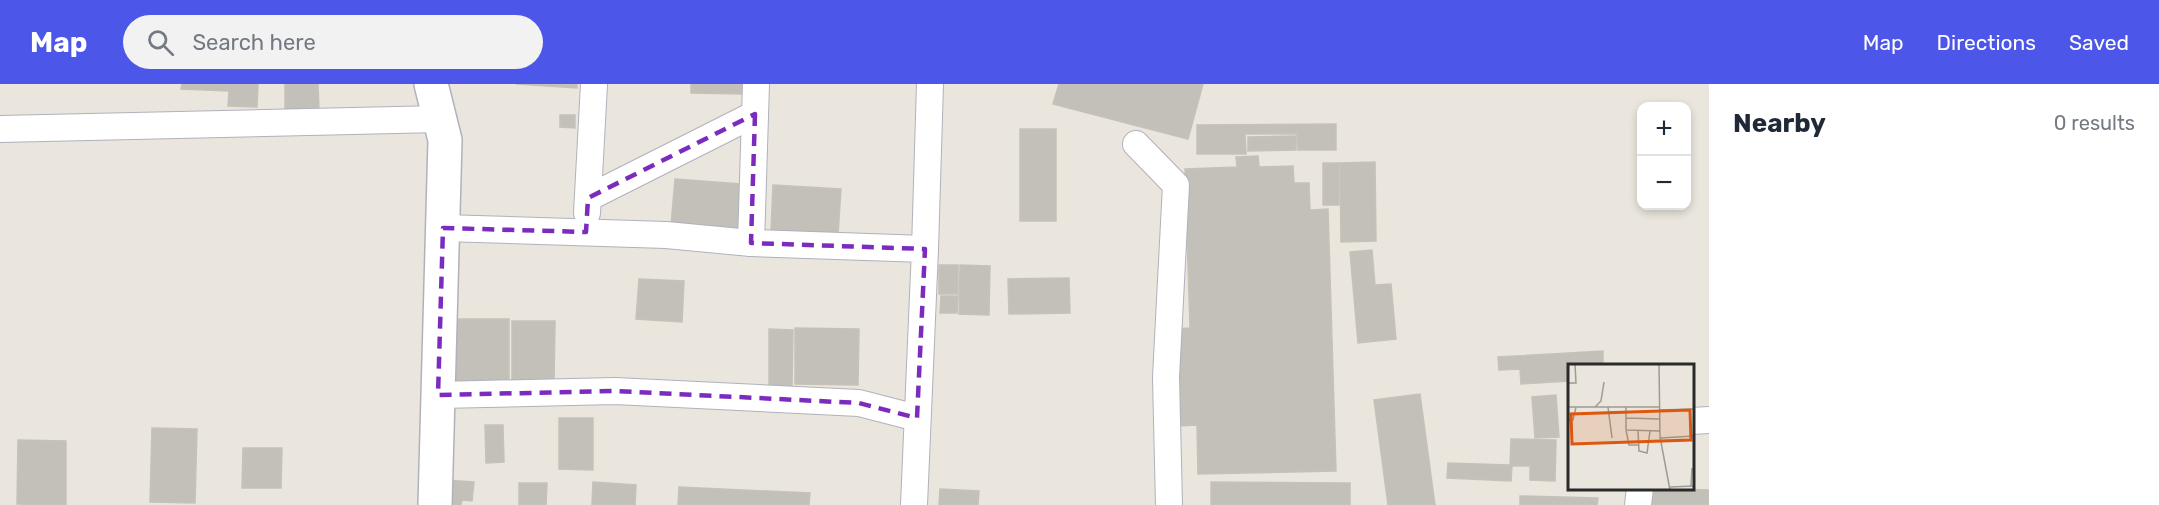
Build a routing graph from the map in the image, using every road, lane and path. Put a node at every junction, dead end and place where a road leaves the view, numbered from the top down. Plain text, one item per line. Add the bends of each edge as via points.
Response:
1 (431, 84) edge
2 (594, 84) edge
3 (756, 84) edge
4 (930, 84) edge
5 (755, 114) junction
6 (440, 119) junction
7 (0, 129) edge
8 (1136, 144) dead end
9 (588, 198) junction
10 (443, 228) junction
11 (586, 232) junction
12 (751, 243) junction
13 (925, 249) junction
14 (438, 395) junction
15 (917, 418) junction
16 (1709, 420) edge
17 (1694, 421) edge
18 (1640, 490) edge
19 (435, 505) edge
20 (914, 505) edge
21 (1169, 505) edge
22 (1638, 505) edge

1 - 6 street
2 - 9 street
3 - 5 street
4 - 13 street
5 - 9 street
5 - 12 street
6 - 7 street
6 - 10 street via 445,140
8 - 21 street via 1176,185 1166,377
9 - 11 street
10 - 11 street
10 - 14 street
11 - 12 street
12 - 13 street
13 - 15 street
14 - 15 street via 615,391 859,403
14 - 19 street
15 - 20 street
16 - 17 street
18 - 22 street

